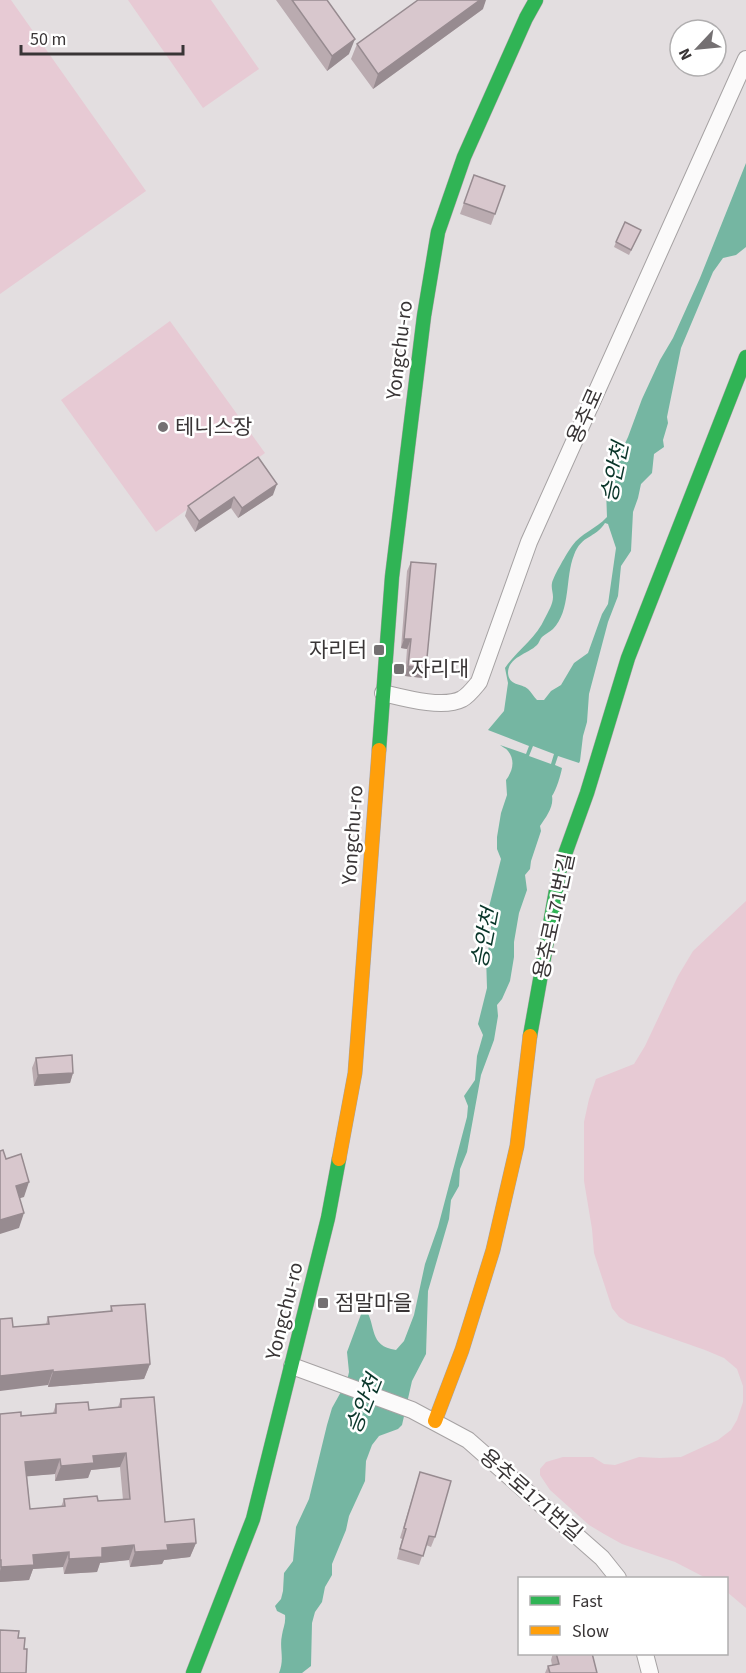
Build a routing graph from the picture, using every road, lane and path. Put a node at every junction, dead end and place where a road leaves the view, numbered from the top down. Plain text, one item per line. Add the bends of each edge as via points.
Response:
1 (536, 0) edge
2 (746, 59) edge
3 (746, 357) edge
4 (383, 693) junction
5 (292, 1366) junction
6 (435, 1421) junction
7 (617, 1577) edge
8 (646, 1655) edge
9 (193, 1673) edge
10 (650, 1673) edge

1 - 4 street, Yongchu-ro via 464,157 438,232 395,554
2 - 4 street, 용추로 via 529,542 478,682 468,695 452,703
3 - 6 street, 용추로171번길 via 628,658 560,868 529,1044 517,1146 493,1250
4 - 5 street, Yongchu-ro via 355,1073 328,1218
5 - 6 street, 용추로171번길
5 - 9 street, Yongchu-ro via 253,1519
6 - 7 street, 용추로171번길 via 468,1440 603,1558
8 - 10 street

